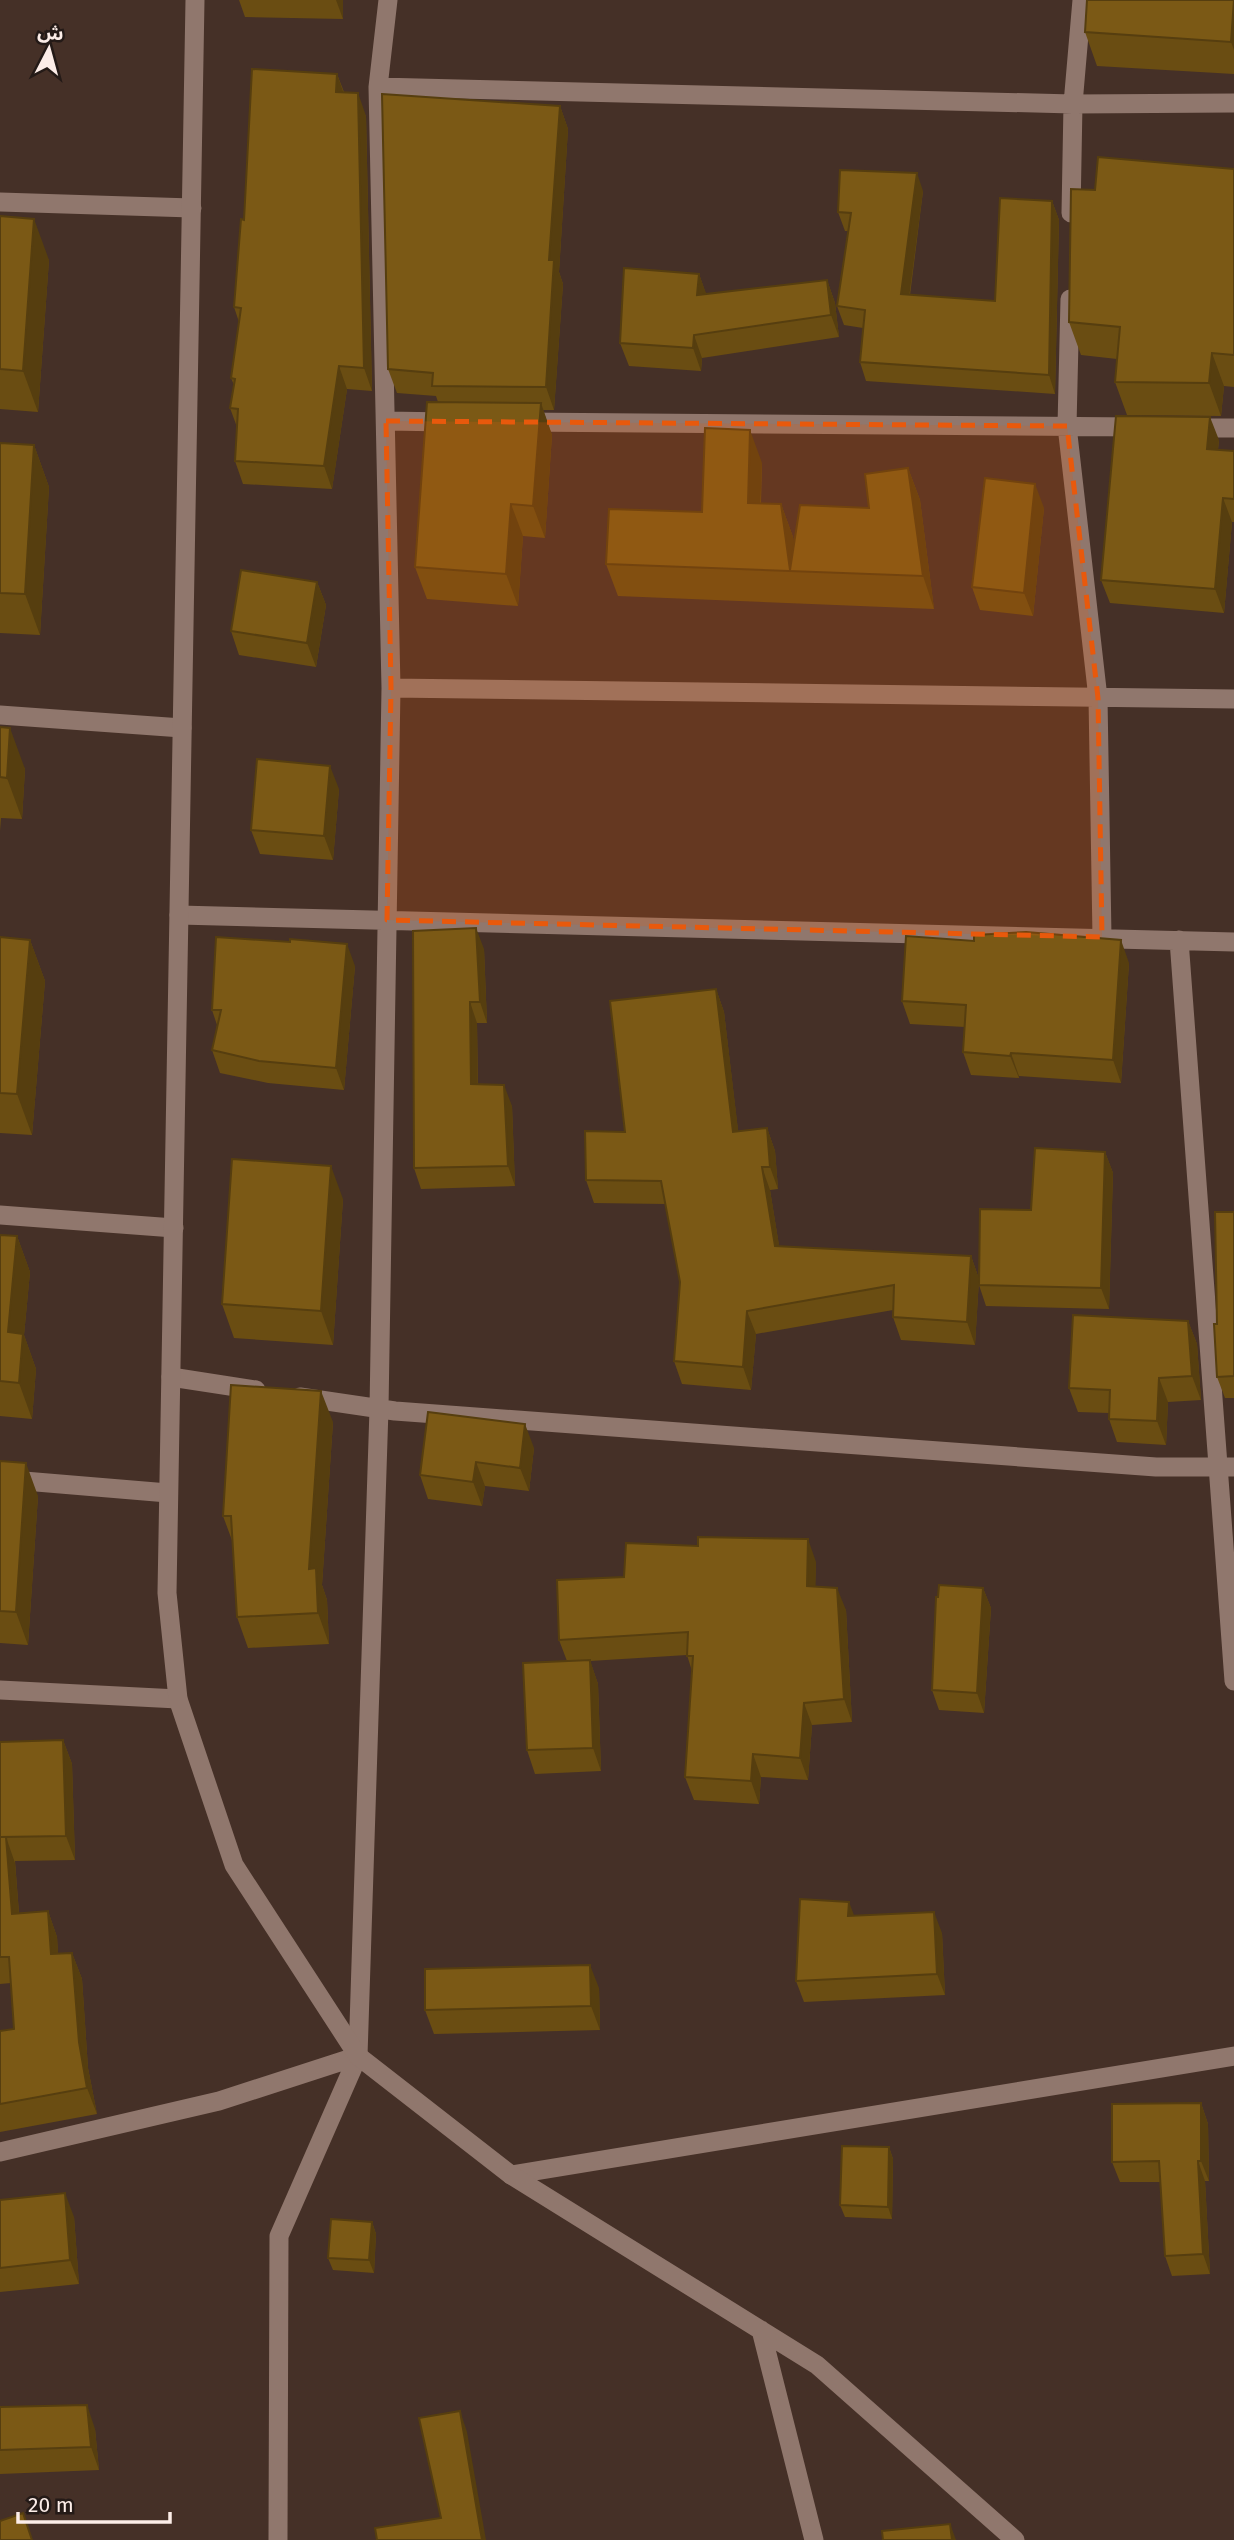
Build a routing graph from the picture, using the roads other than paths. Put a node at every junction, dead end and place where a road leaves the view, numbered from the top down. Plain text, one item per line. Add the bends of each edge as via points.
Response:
1 (195, 0) edge
2 (388, 0) edge
3 (1082, 0) edge
4 (378, 87) junction
5 (1234, 103) edge
6 (1073, 104) junction
7 (0, 202) edge
8 (192, 208) junction
9 (1071, 238) edge
10 (1070, 278) edge
11 (386, 421) junction
12 (470, 422) edge
13 (497, 422) edge
14 (1067, 426) junction
15 (1234, 428) edge
16 (391, 688) junction
17 (1098, 698) junction
18 (1234, 699) edge
19 (0, 715) edge
20 (182, 728) junction
21 (179, 915) junction
22 (387, 920) junction
23 (1102, 937) junction
24 (1179, 940) junction
25 (1234, 942) edge
26 (0, 1215) edge
27 (173, 1228) junction
28 (171, 1377) junction
29 (379, 1409) junction
30 (1226, 1466) edge
31 (0, 1479) edge
32 (168, 1493) junction
33 (1234, 1681) edge
34 (0, 1690) edge
35 (178, 1699) junction
36 (358, 2056) junction
37 (1234, 2056) edge
38 (0, 2152) edge
39 (511, 2175) junction
40 (761, 2330) junction
41 (278, 2540) edge
42 (814, 2540) edge
43 (1015, 2540) edge

1 - 8 street
2 - 4 street
3 - 6 street
4 - 6 street
4 - 11 street
5 - 6 street
6 - 9 street
7 - 8 street
8 - 20 street
10 - 14 street
11 - 12 street
11 - 16 street
13 - 14 street
14 - 15 street
14 - 17 street
16 - 17 street
16 - 22 street
17 - 18 street
17 - 23 street
19 - 20 street
20 - 21 street
21 - 22 street
21 - 27 street
22 - 23 street
22 - 29 street
23 - 24 street
24 - 25 street
24 - 30 street
26 - 27 street
27 - 28 street
28 - 29 street
28 - 32 street
29 - 30 street via 1156,1467
29 - 36 street
30 - 33 street
31 - 32 street
32 - 35 street via 167,1593
34 - 35 street
35 - 36 street via 234,1865
36 - 38 street via 219,2101
36 - 39 street
36 - 41 street via 279,2236
37 - 39 street
39 - 40 street
40 - 42 street
40 - 43 street via 817,2365

